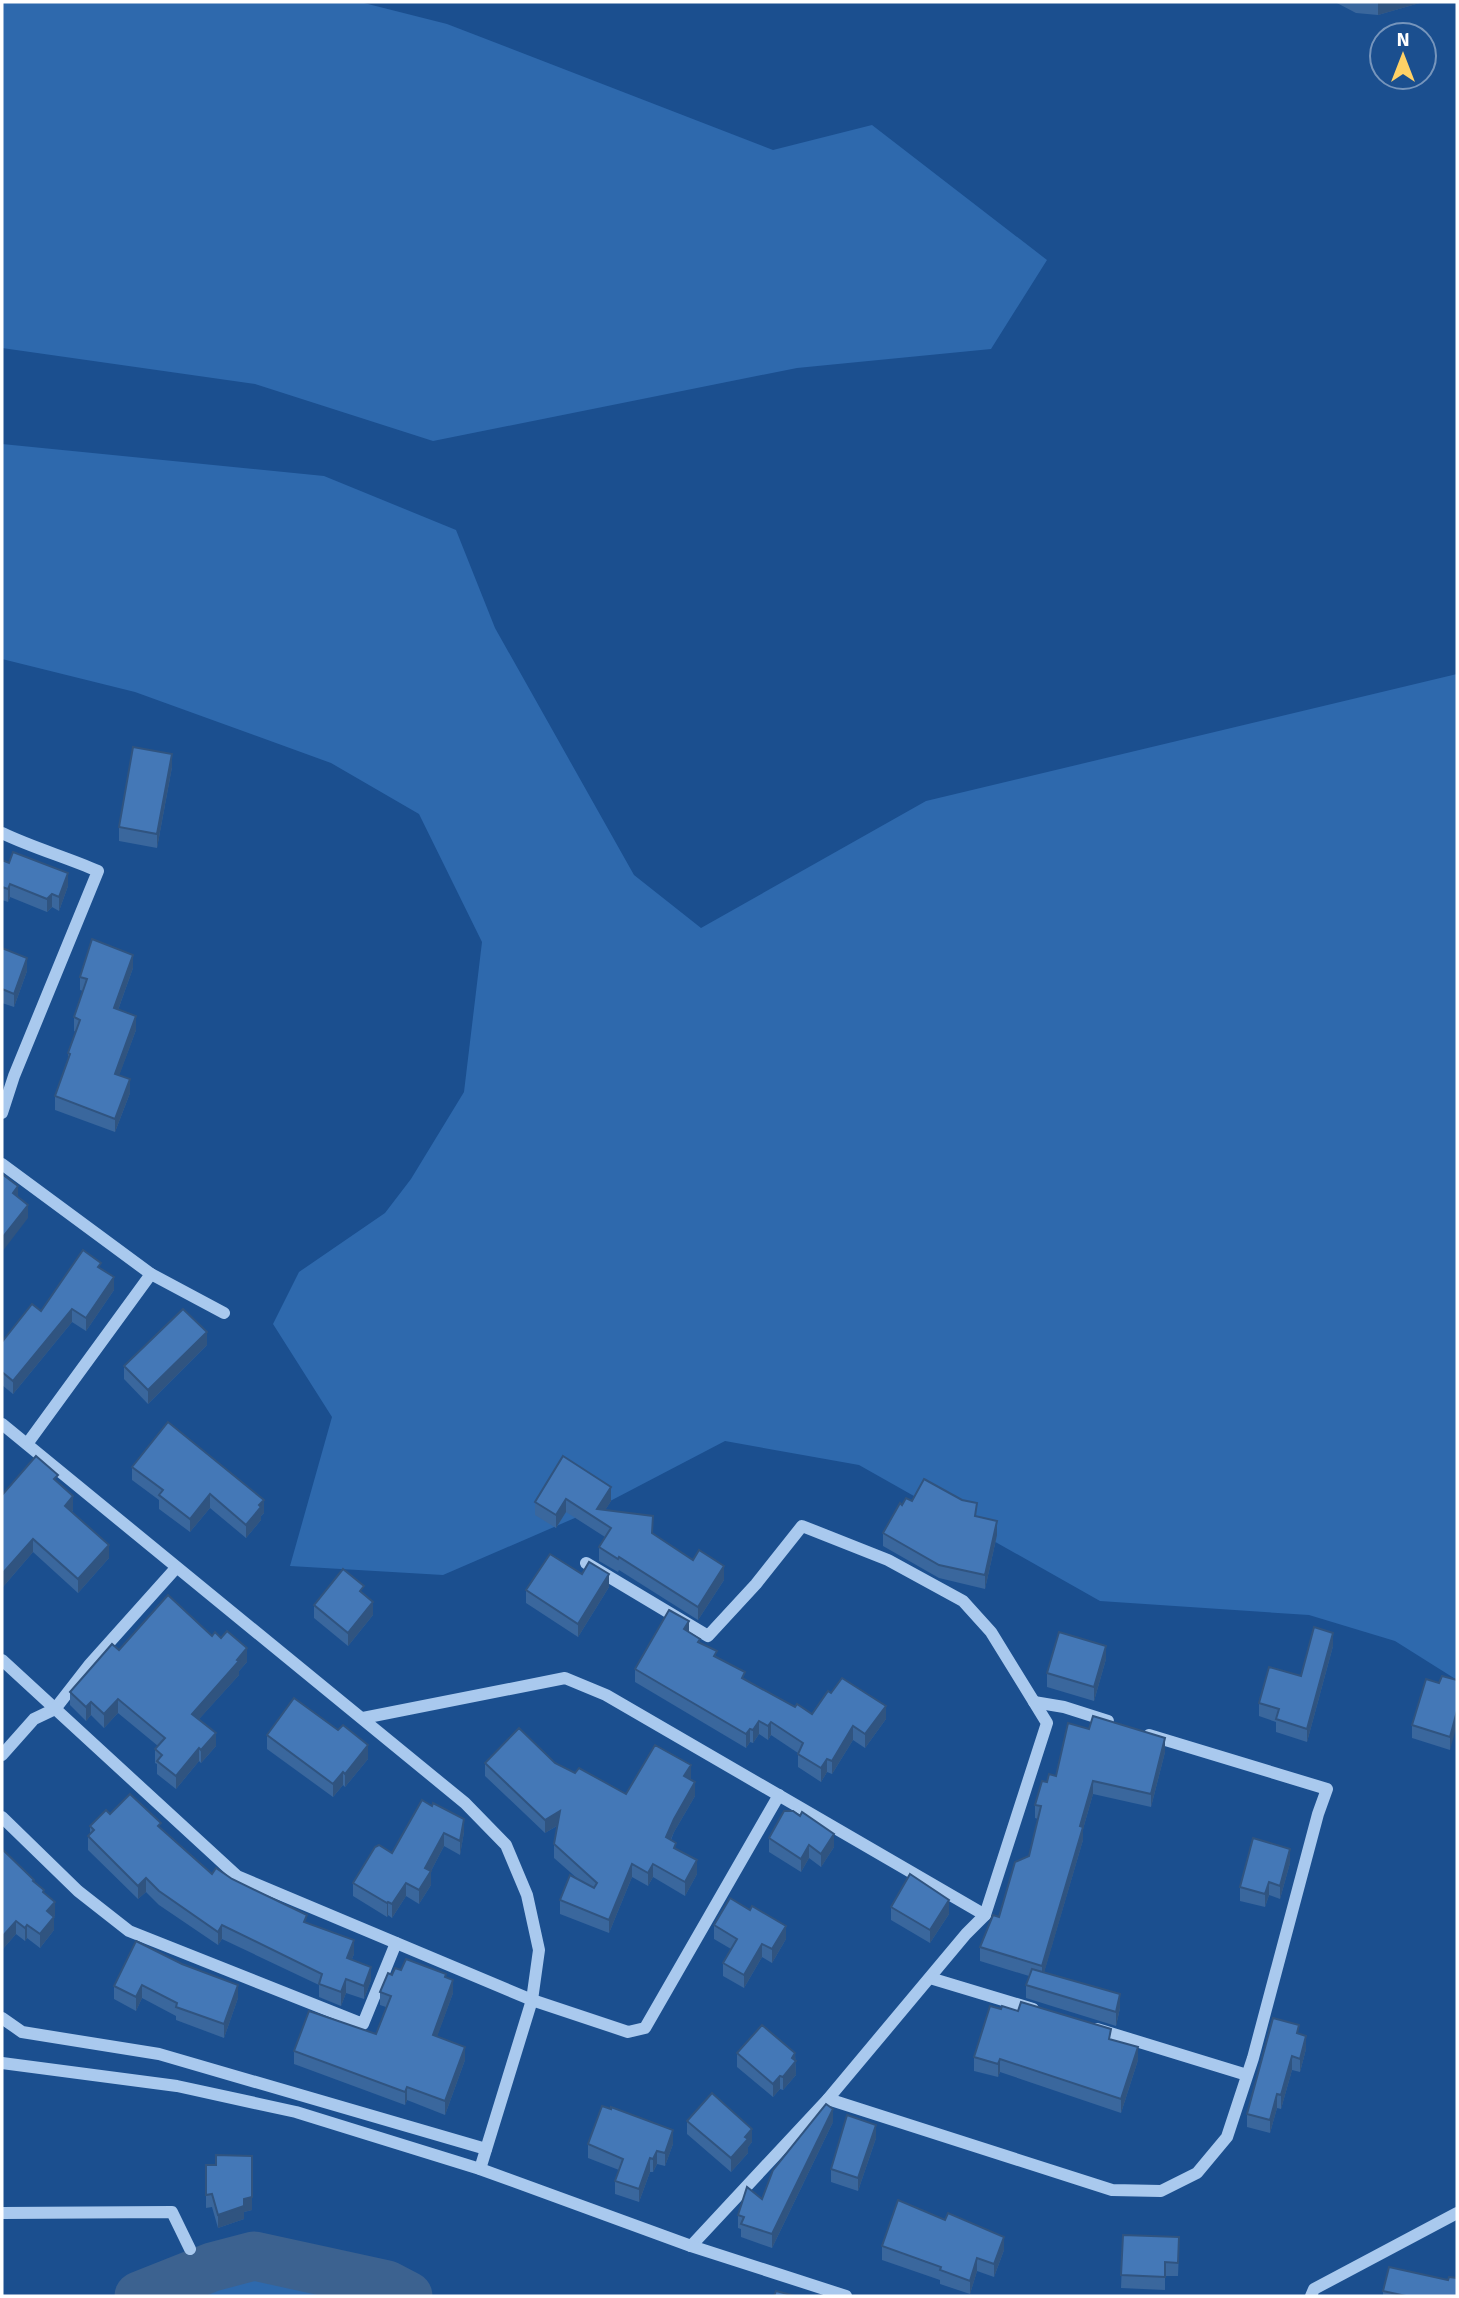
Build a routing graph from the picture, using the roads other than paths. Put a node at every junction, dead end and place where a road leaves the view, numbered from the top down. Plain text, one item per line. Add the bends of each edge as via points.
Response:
1 (2, 833) edge
2 (2, 1113) edge
3 (2, 1164) edge
4 (151, 1274) junction
5 (224, 1313) dead end
6 (2, 1423) edge
7 (27, 1444) junction
8 (586, 1563) edge
9 (176, 1568) junction
10 (2, 1660) edge
11 (1034, 1702) junction
12 (55, 1709) junction
13 (363, 1718) junction
14 (1117, 1724) edge
15 (1130, 1728) edge
16 (2, 1755) edge
17 (779, 1795) junction
18 (2, 1816) edge
19 (985, 1915) junction
20 (396, 1943) junction
21 (930, 1978) junction
22 (532, 2000) junction
23 (1049, 2014) edge
24 (2, 2018) edge
25 (1088, 2026) edge
26 (2, 2063) edge
27 (1247, 2075) junction
28 (828, 2099) junction
29 (486, 2149) junction
30 (480, 2169) junction
31 (2, 2213) edge
32 (1457, 2213) edge
33 (691, 2246) junction
34 (190, 2249) dead end
35 (846, 2296) edge
36 (1311, 2296) edge

1 - 2 street via 98,871
3 - 4 street
4 - 5 street
4 - 7 street
6 - 7 street
7 - 9 street
8 - 11 street via 708,1636 802,1526 888,1560 963,1601 991,1632
9 - 12 street
9 - 13 street
10 - 12 street
11 - 14 street
11 - 19 street via 1046,1723
12 - 16 street via 34,1720
12 - 20 street via 237,1876
13 - 17 street via 565,1678 606,1695
13 - 22 street via 465,1803 506,1845 527,1895 539,1950
15 - 27 street via 1327,1789
17 - 19 street
17 - 22 street via 645,2028 628,2032
18 - 20 street via 78,1891 130,1931 363,2024
19 - 21 street
20 - 22 street
21 - 23 street
21 - 28 street
22 - 29 street
24 - 29 street via 22,2032 159,2054
25 - 27 street
26 - 30 street via 177,2086 296,2112
27 - 28 street via 1227,2137 1197,2173 1161,2191 1112,2190
28 - 33 street
29 - 30 street
30 - 33 street
31 - 34 street via 172,2212
32 - 36 street via 1314,2290
33 - 35 street

